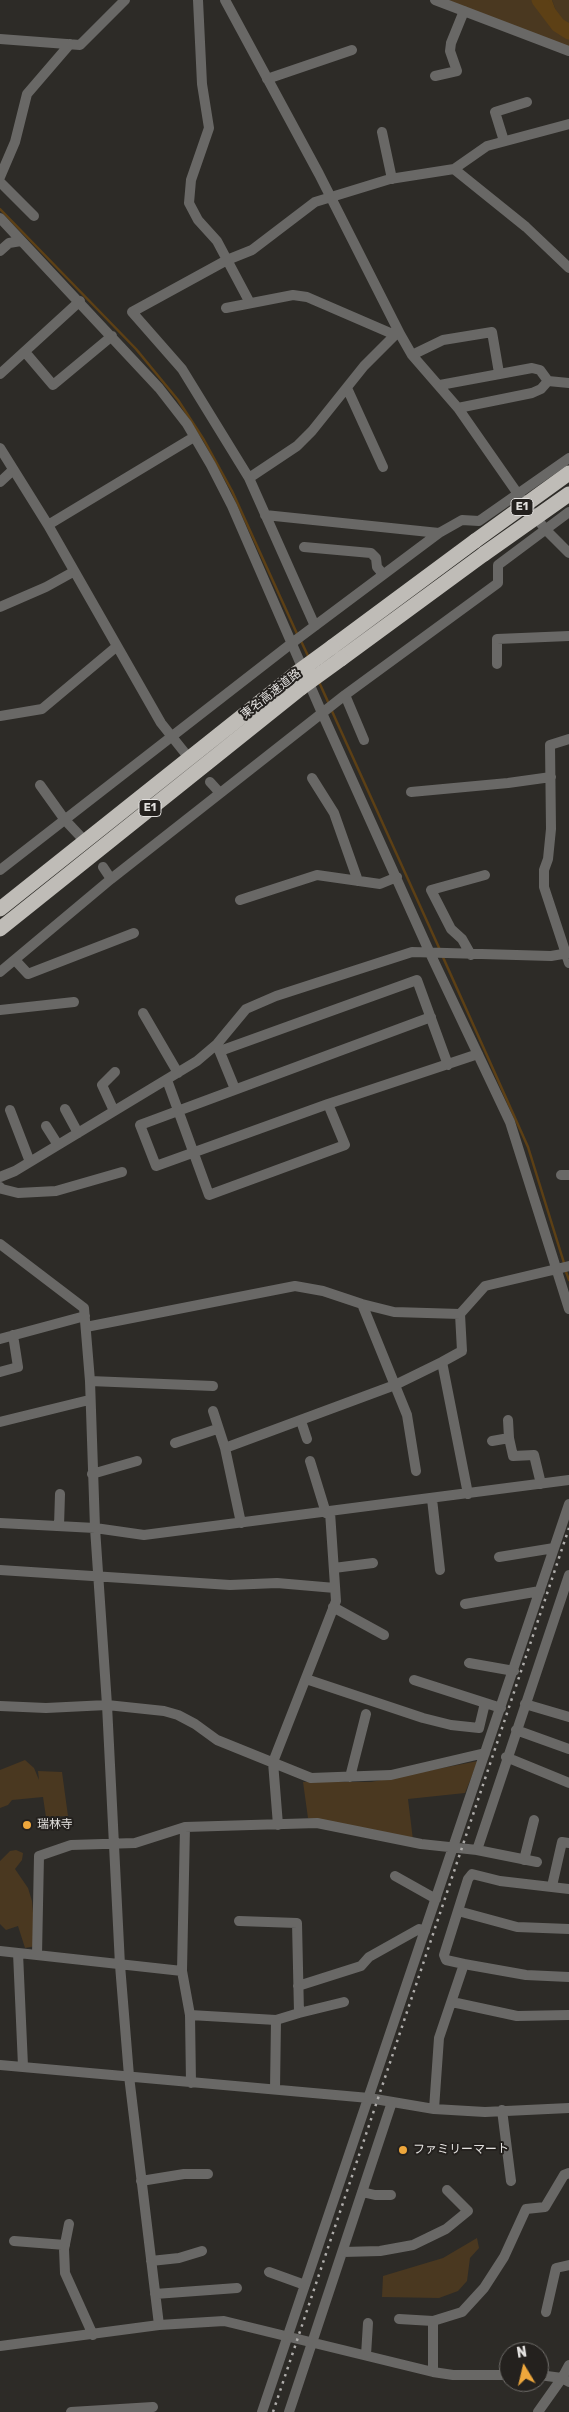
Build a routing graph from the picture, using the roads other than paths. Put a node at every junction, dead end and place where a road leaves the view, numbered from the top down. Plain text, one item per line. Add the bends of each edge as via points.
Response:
1 (125, 0) edge
2 (198, 0) edge
3 (224, 0) edge
4 (435, 0) edge
5 (464, 11) junction
6 (0, 39) edge
7 (70, 44) junction
8 (352, 50) dead end
9 (569, 51) edge
10 (435, 76) dead end
11 (267, 79) junction
12 (527, 102) dead end
13 (569, 124) edge
14 (382, 132) dead end
15 (504, 141) junction
16 (454, 169) junction
17 (0, 177) edge
18 (392, 179) junction
19 (0, 182) edge
20 (330, 196) junction
21 (34, 216) dead end
22 (0, 218) edge
23 (20, 241) junction
24 (0, 251) edge
25 (227, 260) junction
26 (569, 268) edge
27 (80, 302) junction
28 (250, 303) junction
29 (226, 308) dead end
30 (397, 335) junction
31 (112, 336) junction
32 (25, 352) junction
33 (412, 355) junction
34 (499, 373) junction
35 (0, 374) edge
36 (548, 381) junction
37 (569, 384) edge
38 (440, 385) junction
39 (347, 388) junction
40 (458, 408) junction
41 (194, 437) junction
42 (0, 448) edge
43 (569, 458) edge
44 (383, 467) dead end
45 (13, 470) junction
46 (569, 473) edge
47 (249, 478) junction
48 (0, 482) edge
49 (518, 494) junction
50 (569, 494) edge
51 (569, 512) edge
52 (265, 515) junction
53 (48, 525) junction
54 (545, 529) junction
55 (439, 532) junction
56 (304, 547) dead end
57 (569, 553) edge
58 (74, 572) junction
59 (383, 574) junction
60 (0, 607) edge
61 (315, 626) junction
62 (569, 636) edge
63 (292, 643) junction
64 (116, 646) junction
65 (337, 653) junction
66 (497, 664) dead end
67 (345, 695) junction
68 (322, 713) junction
69 (0, 716) edge
70 (170, 737) junction
71 (364, 740) dead end
72 (569, 740) edge
73 (185, 752) dead end
74 (551, 777) junction
75 (312, 778) dead end
76 (210, 782) dead end
77 (40, 784) dead end
78 (411, 792) dead end
79 (220, 793) junction
80 (64, 820) junction
81 (81, 837) dead end
82 (103, 867) dead end
83 (0, 870) edge
84 (485, 874) dead end
85 (396, 877) junction
86 (111, 878) junction
87 (358, 881) junction
88 (240, 900) dead end
89 (0, 909) edge
90 (0, 930) edge
91 (134, 933) dead end
92 (429, 951) junction
93 (471, 954) junction
94 (568, 957) edge
95 (15, 960) junction
96 (0, 972) edge
97 (74, 1002) dead end
98 (0, 1010) edge
99 (143, 1013) dead end
100 (431, 1018) junction
101 (218, 1048) junction
102 (478, 1054) junction
103 (448, 1065) junction
104 (115, 1072) dead end
105 (178, 1073) junction
106 (167, 1080) junction
107 (235, 1089) junction
108 (328, 1104) junction
109 (64, 1109) dead end
110 (10, 1110) dead end
111 (114, 1111) junction
112 (177, 1111) junction
113 (46, 1126) dead end
114 (78, 1133) junction
115 (58, 1145) junction
116 (193, 1152) junction
117 (30, 1162) junction
118 (122, 1172) dead end
119 (0, 1177) edge
120 (0, 1187) edge
121 (0, 1244) edge
122 (569, 1266) edge
123 (557, 1270) junction
124 (362, 1304) junction
125 (569, 1309) edge
126 (460, 1314) junction
127 (85, 1316) junction
128 (86, 1327) junction
129 (12, 1335) junction
130 (0, 1339) edge
131 (442, 1362) junction
132 (0, 1372) edge
133 (90, 1381) junction
134 (394, 1385) junction
135 (213, 1386) dead end
136 (89, 1400) junction
137 (213, 1411) dead end
138 (508, 1420) dead end
139 (300, 1421) junction
140 (0, 1422) edge
141 (217, 1429) junction
142 (509, 1438) junction
143 (308, 1439) dead end
144 (492, 1442) dead end
145 (175, 1443) dead end
146 (225, 1448) junction
147 (137, 1461) dead end
148 (310, 1461) dead end
149 (416, 1471) dead end
150 (92, 1474) junction
151 (569, 1480) edge
152 (541, 1484) junction
153 (60, 1494) dead end
154 (468, 1494) junction
155 (432, 1499) junction
156 (569, 1504) edge
157 (328, 1512) junction
158 (0, 1523) edge
159 (241, 1523) junction
160 (59, 1526) junction
161 (95, 1528) junction
162 (554, 1548) junction
163 (499, 1557) dead end
164 (373, 1563) dead end
165 (334, 1568) junction
166 (0, 1570) edge
167 (440, 1570) dead end
168 (98, 1575) junction
169 (569, 1575) edge
170 (335, 1588) junction
171 (540, 1591) junction
172 (465, 1604) dead end
173 (333, 1607) junction
174 (384, 1635) dead end
175 (468, 1663) dead end
176 (514, 1671) junction
177 (306, 1679) junction
178 (414, 1680) dead end
179 (485, 1703) junction
180 (107, 1704) junction
181 (525, 1704) junction
182 (0, 1706) edge
183 (501, 1708) junction
184 (366, 1714) dead end
185 (569, 1717) edge
186 (516, 1730) junction
187 (569, 1749) edge
188 (485, 1753) junction
189 (506, 1757) junction
190 (273, 1762) junction
191 (350, 1777) junction
192 (569, 1783) edge
193 (534, 1820) dead end
194 (278, 1825) junction
195 (185, 1827) junction
196 (569, 1843) edge
197 (112, 1845) junction
198 (454, 1846) junction
199 (477, 1850) junction
200 (524, 1860) junction
201 (537, 1862) dead end
202 (395, 1876) dead end
203 (552, 1886) junction
204 (569, 1888) edge
205 (436, 1899) junction
206 (458, 1912) junction
207 (239, 1921) dead end
208 (569, 1929) edge
209 (425, 1931) junction
210 (0, 1951) edge
211 (18, 1953) junction
212 (37, 1955) junction
213 (464, 1964) junction
214 (120, 1965) junction
215 (182, 1971) junction
216 (569, 1977) edge
217 (298, 1986) junction
218 (344, 2002) dead end
219 (452, 2002) junction
220 (299, 2013) junction
221 (190, 2015) junction
222 (569, 2015) edge
223 (276, 2020) junction
224 (0, 2065) edge
225 (23, 2066) junction
226 (129, 2076) junction
227 (191, 2083) junction
228 (275, 2089) junction
229 (369, 2098) junction
230 (392, 2102) junction
231 (569, 2108) edge
232 (434, 2109) junction
233 (502, 2110) junction
234 (569, 2173) edge
235 (208, 2174) dead end
236 (141, 2181) junction
237 (510, 2181) dead end
238 (447, 2190) dead end
239 (362, 2192) junction
240 (390, 2195) dead end
241 (69, 2224) dead end
242 (14, 2241) dead end
243 (65, 2244) junction
244 (202, 2250) dead end
245 (343, 2252) junction
246 (151, 2261) junction
247 (569, 2265) edge
248 (269, 2272) dead end
249 (305, 2285) junction
250 (237, 2288) dead end
251 (155, 2294) junction
252 (546, 2312) dead end
253 (399, 2319) dead end
254 (433, 2321) junction
255 (368, 2323) dead end
256 (159, 2325) junction
257 (93, 2335) junction
258 (288, 2336) junction
259 (311, 2341) junction
260 (0, 2346) edge
261 (366, 2355) junction
262 (569, 2365) edge
263 (433, 2372) junction
264 (499, 2375) edge
265 (549, 2377) edge
266 (566, 2380) edge
267 (153, 2407) dead end
268 (134, 2410) edge
269 (71, 2412) edge
270 (262, 2412) edge
271 (289, 2412) edge
272 (538, 2412) edge

1 - 7 street via 80,45
2 - 25 street via 202,84 209,128 191,180 189,203
3 - 11 street
4 - 5 street
5 - 9 street
5 - 10 street via 451,42 450,51 457,70
6 - 7 street
7 - 17 street via 27,94 15,142
8 - 11 street
11 - 20 street
12 - 15 street via 495,112
13 - 15 street
14 - 18 street
15 - 16 street via 487,146
16 - 18 street
16 - 26 street via 526,227
18 - 20 street
19 - 21 street
20 - 25 street via 315,202 252,250
20 - 30 street
22 - 23 street
23 - 24 street via 9,243
23 - 27 street
25 - 28 street
25 - 47 street via 132,312 182,369
27 - 31 street
27 - 32 street
28 - 29 street
28 - 30 street via 293,295 307,297
30 - 33 street
30 - 39 street via 364,366
31 - 32 street via 53,385
31 - 41 street via 159,388
32 - 35 street
33 - 34 street via 443,340 492,332
33 - 38 street
34 - 36 street via 532,368 540,370
34 - 38 street
36 - 37 street
36 - 40 street via 532,393
38 - 40 street
39 - 44 street
39 - 47 street via 297,446
40 - 49 street
41 - 53 street
41 - 63 street via 232,506
42 - 45 street
43 - 49 street
45 - 48 street
45 - 53 street
46 - 65 highway, 東名高速道路 / E1, bridge via 476,541
47 - 52 street
49 - 54 street
49 - 55 street via 479,520 462,520
50 - 65 highway, 東名高速道路 / E1, bridge
51 - 54 street
52 - 55 street
52 - 61 street
53 - 58 street
54 - 57 street
54 - 67 street via 498,565 498,582
55 - 59 street
56 - 59 street via 371,553
58 - 60 street
58 - 64 street
59 - 61 street
61 - 63 street
62 - 66 street via 497,639
63 - 68 street
63 - 70 street
64 - 69 street via 42,709
64 - 70 street
65 - 89 highway, 東名高速道路 / E1, bridge via 295,674
65 - 90 highway, 東名高速道路 / E1, bridge via 302,688
67 - 68 street
67 - 71 street
68 - 79 street
68 - 85 street
70 - 73 street
70 - 80 street
72 - 74 street via 550,745
74 - 78 street
74 - 94 street via 551,829 544,887
75 - 87 street via 334,813
76 - 79 street
77 - 80 street
79 - 86 street
80 - 81 street
80 - 83 street
82 - 86 street
84 - 93 street via 431,890 451,930 462,939
85 - 87 street via 380,884
85 - 92 street
86 - 95 street
87 - 88 street via 317,875
91 - 95 street via 28,974
92 - 93 street
92 - 101 street via 412,952 257,1003 246,1009
92 - 102 street
93 - 94 street
95 - 96 street
97 - 98 street
99 - 105 street
100 - 101 street via 417,980
100 - 103 street
100 - 107 street
101 - 105 street
101 - 107 street
102 - 103 street
102 - 123 street via 520,1148
103 - 108 street
104 - 111 street via 102,1085
105 - 106 street
106 - 111 street
106 - 112 street
107 - 112 street
108 - 116 street
108 - 116 street via 345,1145 209,1195
109 - 114 street
110 - 117 street
111 - 114 street
112 - 116 street
112 - 116 street via 140,1125 156,1166
113 - 115 street
114 - 115 street
115 - 117 street
117 - 119 street
118 - 120 street via 56,1191 18,1193
121 - 127 street via 84,1308
122 - 123 street
123 - 125 street
123 - 126 street via 485,1286
124 - 126 street via 394,1312
124 - 128 street via 295,1286
124 - 134 street
126 - 131 street via 462,1351
127 - 128 street
127 - 129 street
128 - 133 street
129 - 130 street
129 - 132 street via 18,1367
131 - 134 street
131 - 154 street
133 - 135 street
133 - 136 street
134 - 139 street
134 - 149 street via 407,1414
136 - 140 street
136 - 150 street
137 - 141 street
138 - 142 street
139 - 143 street
139 - 146 street
141 - 145 street
141 - 146 street
142 - 144 street
142 - 152 street via 513,1456 534,1455
146 - 159 street
147 - 150 street
148 - 157 street
150 - 161 street
151 - 152 street
152 - 154 street
153 - 160 street
154 - 155 street
155 - 157 street
155 - 167 street
156 - 162 street
157 - 159 street
157 - 165 street
158 - 160 street
159 - 161 street via 144,1535
160 - 161 street
161 - 168 street
162 - 163 street
162 - 171 street
164 - 165 street
165 - 170 street
166 - 168 street
168 - 170 street via 230,1585 277,1583
168 - 180 street
169 - 181 street
170 - 173 street
171 - 172 street
171 - 176 street
173 - 174 street
173 - 177 street
175 - 176 street
176 - 183 street
177 - 179 street via 423,1718 479,1728
177 - 190 street
178 - 179 street
179 - 183 street
180 - 182 street via 46,1708
180 - 190 street via 178,1715 217,1740
180 - 197 street
181 - 185 street
181 - 186 street
183 - 188 street
184 - 191 street
186 - 187 street
186 - 189 street
188 - 191 street via 391,1775
188 - 198 street
189 - 192 street
189 - 199 street
190 - 191 street via 311,1778
190 - 194 street
193 - 200 street
194 - 195 street
194 - 198 street via 323,1824 421,1844
195 - 197 street via 135,1843
195 - 215 street
196 - 203 street via 562,1842
197 - 212 street via 71,1846 39,1856
197 - 214 street
198 - 199 street
198 - 205 street
199 - 200 street
200 - 201 street
202 - 205 street
203 - 204 street
203 - 206 street via 500,1881 472,1874
205 - 209 street
206 - 208 street via 517,1927
206 - 213 street via 444,1955 446,1960
207 - 217 street via 297,1924
209 - 217 street via 410,1934 369,1957 361,1966
209 - 229 street
210 - 211 street
211 - 212 street
211 - 225 street
212 - 214 street
213 - 216 street via 526,1976
213 - 219 street
214 - 215 street
214 - 226 street
215 - 221 street
217 - 220 street
218 - 220 street
219 - 222 street via 517,2016
219 - 232 street via 439,2038
220 - 223 street
221 - 223 street
221 - 227 street
223 - 228 street
224 - 225 street
225 - 226 street
226 - 227 street
226 - 236 street
227 - 228 street
228 - 229 street
229 - 230 street
229 - 249 street
230 - 232 street
230 - 239 street
231 - 233 street
232 - 233 street
233 - 237 street
234 - 254 street via 564,2175 545,2208 526,2209 504,2257 484,2288 462,2312
235 - 236 street
236 - 246 street
238 - 245 street via 468,2211 446,2229 412,2245 380,2251
239 - 240 street
239 - 245 street
241 - 243 street
242 - 243 street
243 - 257 street via 65,2273
244 - 246 street via 179,2258
245 - 259 street
246 - 251 street
247 - 252 street via 556,2268
248 - 249 street
249 - 258 street
250 - 251 street
251 - 256 street
253 - 254 street
254 - 263 street
255 - 261 street
256 - 257 street
256 - 258 street via 224,2321
257 - 260 street
258 - 259 street
258 - 270 street
259 - 261 street
259 - 271 street
261 - 263 street
262 - 266 street
263 - 264 street
265 - 266 street
266 - 272 street
267 - 268 street
268 - 269 street

